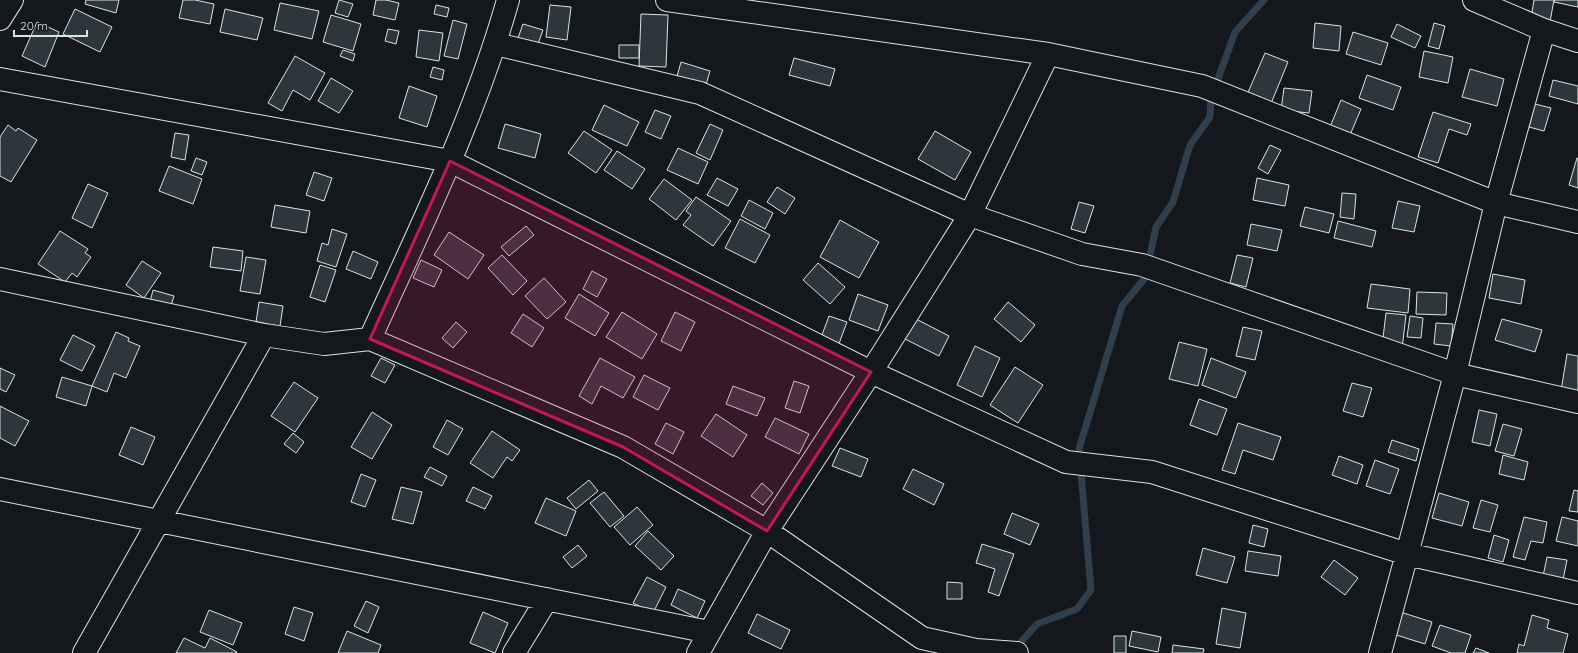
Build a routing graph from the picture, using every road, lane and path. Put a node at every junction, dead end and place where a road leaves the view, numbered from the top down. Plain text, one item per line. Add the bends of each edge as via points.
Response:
1 (12, 0) edge
2 (508, 0) edge
3 (666, 0) edge
4 (1474, 0) edge
5 (0, 20) edge
6 (1544, 30) junction
7 (1578, 41) edge
8 (496, 44) junction
9 (1048, 54) junction
10 (0, 79) edge
11 (450, 161) junction
12 (1496, 203) junction
13 (970, 215) junction
14 (1578, 222) edge
15 (0, 279) edge
16 (264, 335) junction
17 (370, 339) junction
18 (871, 372) junction
19 (1455, 374) junction
20 (1578, 402) edge
21 (0, 489) edge
22 (159, 520) junction
23 (767, 531) junction
24 (1408, 554) junction
25 (1578, 593) edge
26 (547, 600) junction
27 (709, 632) junction
28 (978, 651) edge
29 (84, 653) edge
30 (514, 653) edge
31 (698, 653) edge
32 (1016, 653) edge
33 (1380, 653) edge

1 - 5 street
2 - 8 street
3 - 9 street
4 - 6 street
6 - 7 street
6 - 12 street
8 - 11 street
8 - 13 street via 700,94
9 - 12 street via 1211,90
9 - 13 street
10 - 11 street
11 - 17 street
11 - 18 street
12 - 14 street
12 - 19 street
13 - 18 street
13 - 19 street via 1082,254 1150,268
15 - 16 street
16 - 17 street via 324,344
16 - 22 street
17 - 23 street via 623,447
18 - 23 street
18 - 24 street via 1066,462 1152,472
19 - 20 street
19 - 24 street
21 - 22 street
22 - 26 street
22 - 29 street
23 - 27 street
23 - 28 street via 922,638
24 - 25 street
24 - 33 street
26 - 27 street
26 - 30 street
27 - 31 street
28 - 32 street

